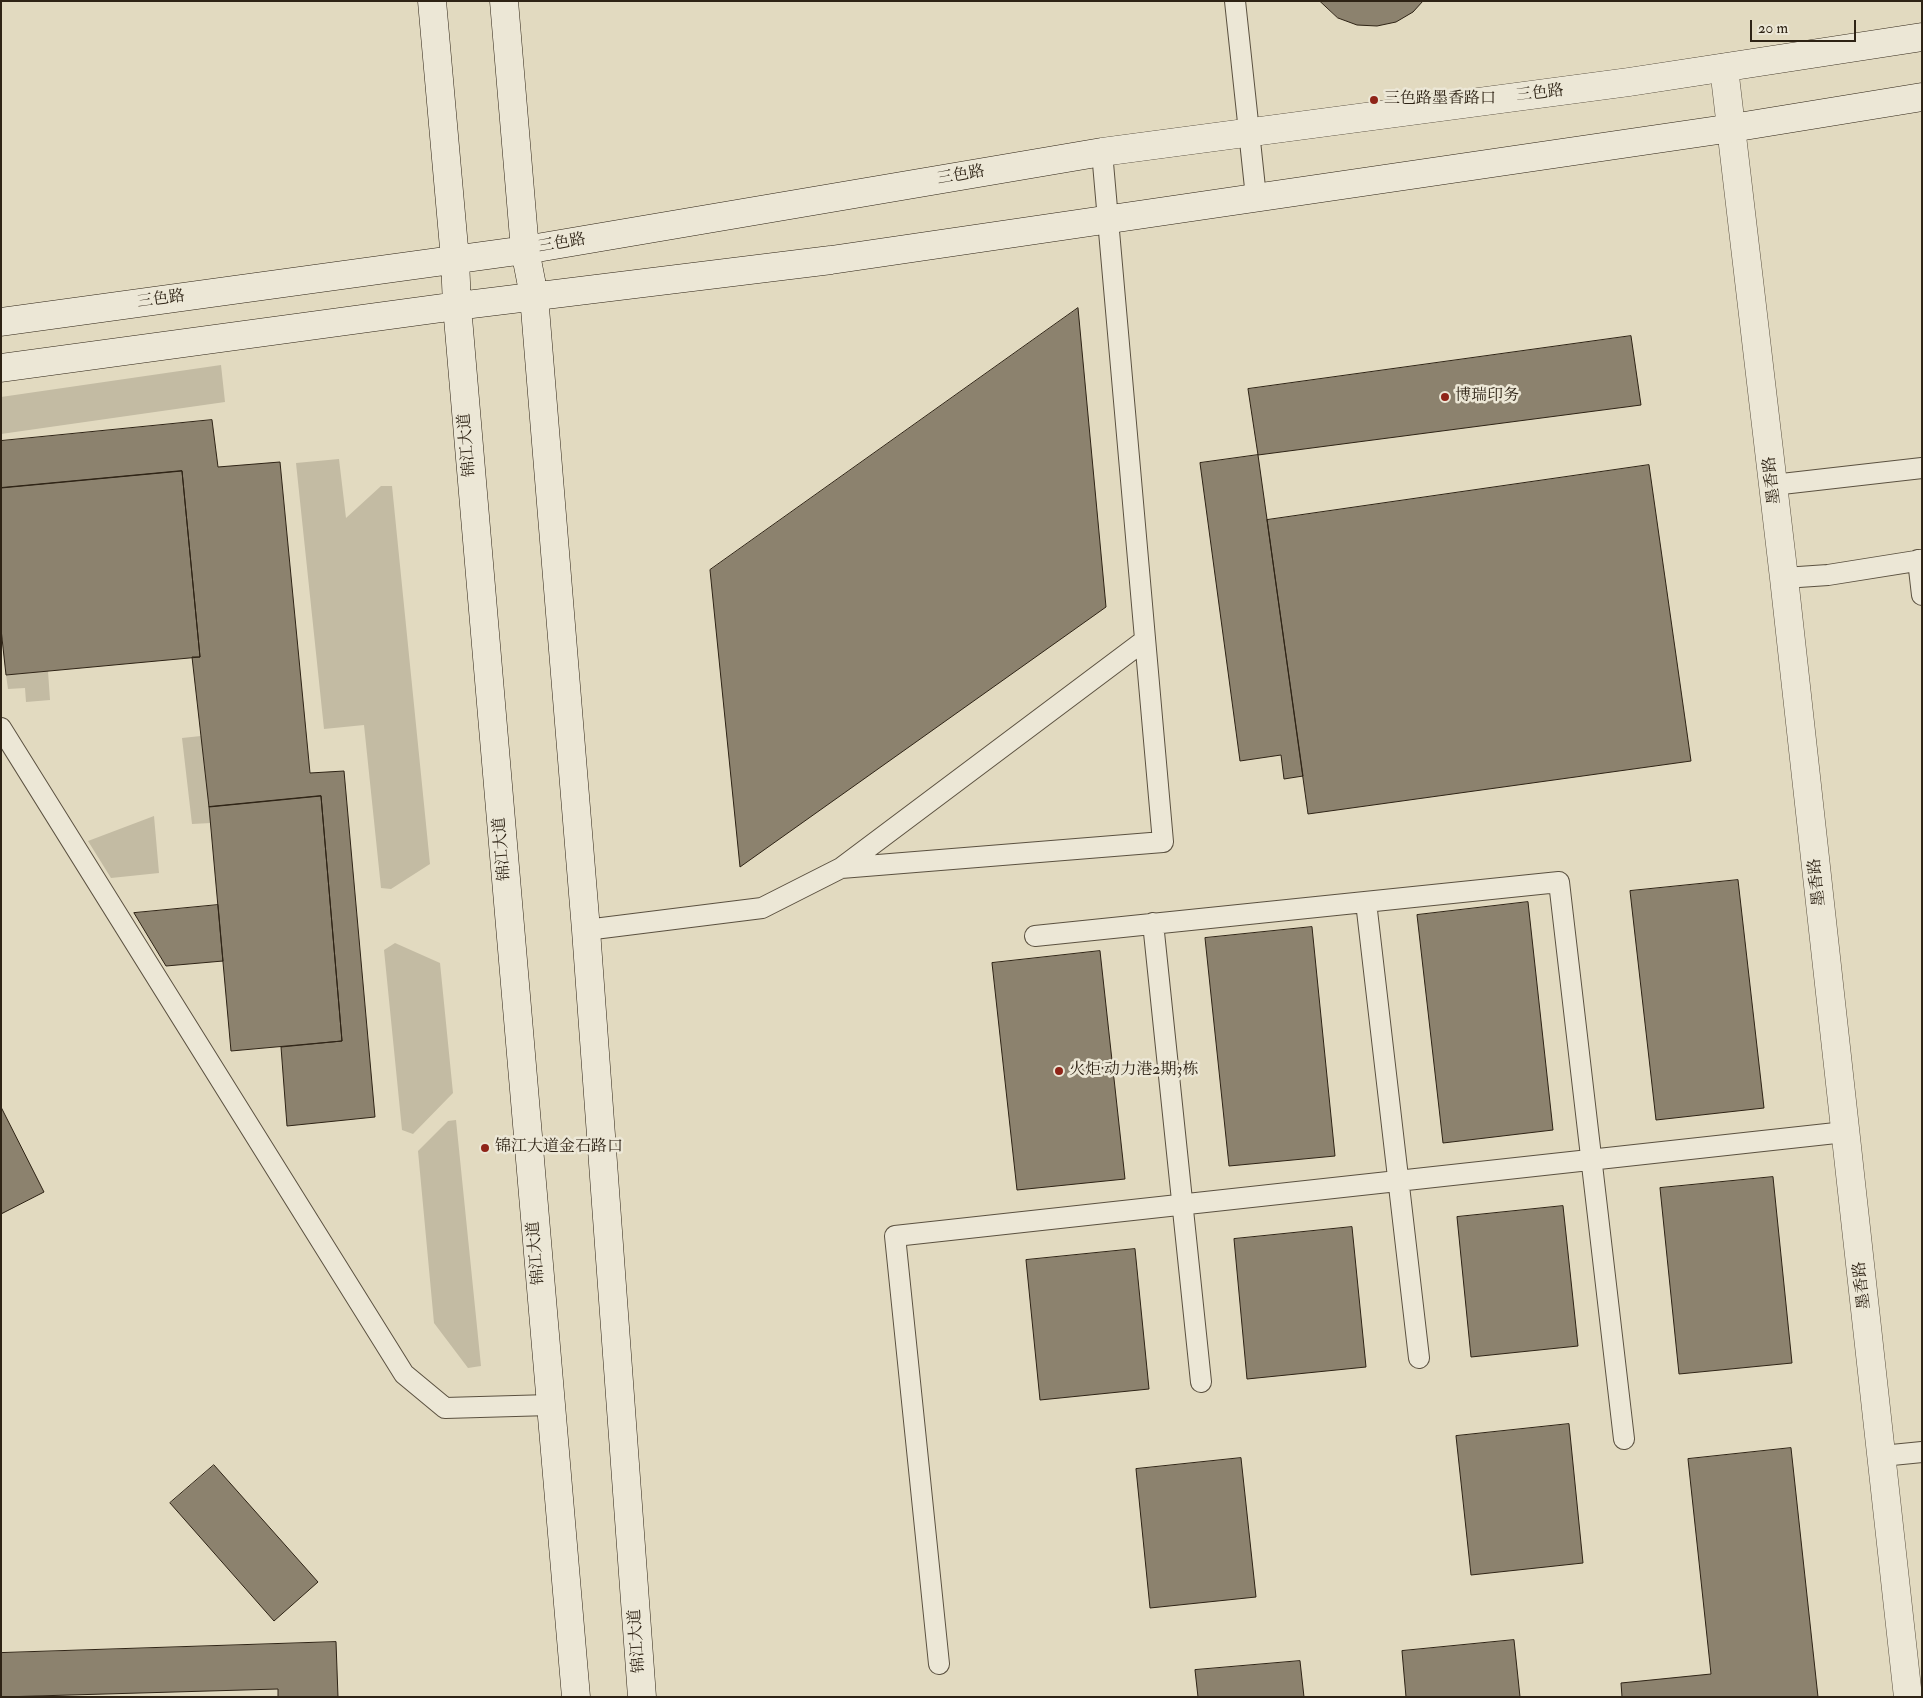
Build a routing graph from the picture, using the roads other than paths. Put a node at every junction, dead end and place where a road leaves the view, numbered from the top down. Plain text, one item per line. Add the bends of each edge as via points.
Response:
1 (432, 1) edge
2 (504, 1) edge
3 (1235, 1) edge
4 (1922, 37) edge
5 (1724, 68) junction
6 (1922, 96) edge
7 (1732, 128) junction
8 (1248, 132) junction
9 (1102, 152) junction
10 (1256, 197) junction
11 (1108, 219) junction
12 (525, 250) junction
13 (455, 259) junction
14 (534, 296) junction
15 (456, 306) junction
16 (1, 322) edge
17 (1, 368) edge
18 (1922, 468) edge
19 (1773, 485) junction
20 (1920, 560) edge
21 (1784, 578) junction
22 (1922, 594) edge
23 (1146, 640) junction
24 (1, 728) edge
25 (841, 868) junction
26 (1366, 902) junction
27 (1153, 923) junction
28 (586, 930) junction
29 (1035, 936) dead end
30 (1845, 1132) junction
31 (1592, 1160) junction
32 (1400, 1181) junction
33 (1183, 1205) junction
34 (1419, 1358) dead end
35 (1200, 1382) dead end
36 (550, 1405) junction
37 (1624, 1439) dead end
38 (1922, 1452) edge
39 (1882, 1456) junction
40 (939, 1664) dead end
41 (576, 1697) edge
42 (642, 1697) edge
43 (1908, 1697) edge

1 - 13 street, 锦江大道
2 - 12 street, 锦江大道
3 - 8 lane
4 - 5 street, 三色路
5 - 7 street, 墨香路
5 - 8 street, 三色路
6 - 7 street
7 - 10 street
7 - 19 street, 墨香路
8 - 9 street, 三色路
8 - 10 lane
9 - 11 lane
9 - 12 street, 三色路
10 - 11 street
11 - 14 street via 831,260
11 - 23 lane
12 - 13 street, 三色路
12 - 14 street, 锦江大道
13 - 15 street, 锦江大道
13 - 16 street, 三色路
14 - 15 street
14 - 28 street, 锦江大道
15 - 17 street
15 - 36 street, 锦江大道
18 - 19 lane
19 - 21 street, 墨香路
20 - 21 lane via 1828,575
20 - 22 lane
21 - 30 street, 墨香路
23 - 25 lane
23 - 25 lane via 1163,842
24 - 36 lane via 404,1374 445,1408
25 - 28 lane via 762,908
26 - 27 lane
26 - 31 lane via 1559,882
26 - 32 lane
27 - 29 lane
27 - 33 lane
28 - 42 street, 锦江大道
30 - 31 lane
30 - 39 street, 墨香路
31 - 32 lane
31 - 37 lane
32 - 33 lane
32 - 34 lane
33 - 35 lane
33 - 40 lane via 895,1236
36 - 41 street, 锦江大道
38 - 39 lane
39 - 43 street, 墨香路

